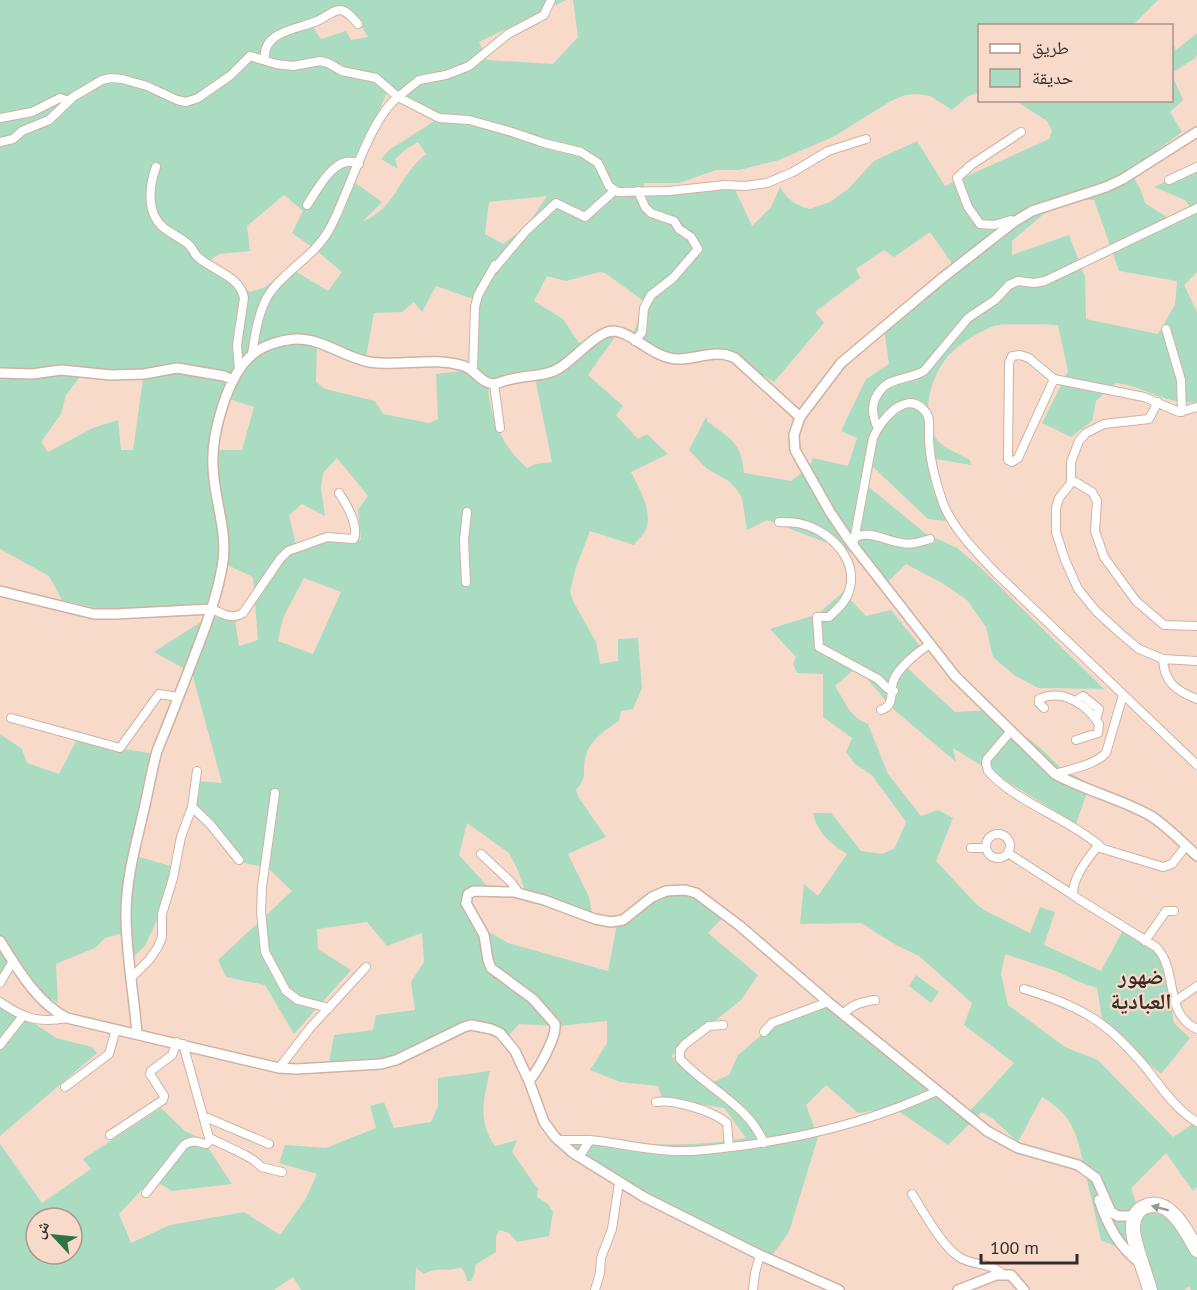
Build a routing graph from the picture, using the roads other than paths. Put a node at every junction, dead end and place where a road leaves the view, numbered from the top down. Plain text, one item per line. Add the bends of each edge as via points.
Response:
1 (551, 0) edge
2 (358, 24) dead end
3 (265, 60) junction
4 (398, 97) junction
5 (69, 100) junction
6 (0, 118) edge
7 (1021, 132) dead end
8 (1197, 132) edge
9 (866, 139) dead end
10 (0, 142) edge
11 (359, 164) junction
12 (156, 167) dead end
13 (1197, 167) edge
14 (1169, 180) dead end
15 (614, 191) junction
16 (638, 191) junction
17 (307, 205) dead end
18 (1197, 208) edge
19 (1014, 222) junction
20 (501, 253) dead end
21 (494, 269) junction
22 (1166, 329) dead end
23 (635, 341) junction
24 (252, 355) junction
25 (239, 370) junction
26 (473, 371) junction
27 (0, 373) edge
28 (233, 380) junction
29 (1054, 380) junction
30 (494, 384) junction
31 (1158, 402) junction
32 (1197, 407) edge
33 (1182, 412) junction
34 (800, 417) junction
35 (500, 428) dead end
36 (878, 428) junction
37 (1072, 480) junction
38 (339, 493) dead end
39 (467, 512) dead end
40 (779, 522) dead end
41 (930, 539) dead end
42 (854, 541) junction
43 (466, 582) dead end
44 (0, 591) edge
45 (212, 609) junction
46 (1197, 626) edge
47 (930, 644) junction
48 (1163, 659) junction
49 (1197, 661) edge
50 (894, 691) junction
51 (1123, 695) junction
52 (179, 697) junction
53 (1197, 699) edge
54 (1044, 708) dead end
55 (881, 710) dead end
56 (11, 718) dead end
57 (1097, 723) junction
58 (1113, 730) junction
59 (1011, 731) junction
60 (1076, 740) dead end
61 (1197, 765) edge
62 (197, 771) dead end
63 (1055, 774) junction
64 (275, 793) dead end
65 (192, 807) junction
66 (1100, 846) junction
67 (1186, 846) junction
68 (971, 848) dead end
69 (986, 848) junction
70 (1008, 853) junction
71 (481, 854) dead end
72 (1197, 856) edge
73 (238, 860) dead end
74 (519, 893) junction
75 (1073, 895) junction
76 (1174, 910) dead end
77 (0, 941) edge
78 (1145, 941) junction
79 (13, 961) junction
80 (366, 967) dead end
81 (131, 978) junction
82 (0, 983) edge
83 (1197, 986) edge
84 (1024, 989) dead end
85 (874, 1000) dead end
86 (0, 1002) edge
87 (828, 1002) junction
88 (1174, 1002) junction
89 (329, 1008) junction
90 (843, 1014) junction
91 (23, 1016) junction
92 (67, 1018) junction
93 (723, 1025) dead end
94 (116, 1029) junction
95 (1197, 1029) edge
96 (764, 1032) dead end
97 (137, 1034) junction
98 (180, 1043) junction
99 (0, 1045) edge
100 (279, 1068) junction
101 (529, 1081) junction
102 (65, 1087) dead end
103 (937, 1091) junction
104 (656, 1102) dead end
105 (202, 1116) junction
106 (1197, 1122) edge
107 (110, 1135) dead end
108 (210, 1138) junction
109 (558, 1140) junction
110 (590, 1140) junction
111 (764, 1143) junction
112 (269, 1144) dead end
113 (729, 1147) junction
114 (579, 1157) junction
115 (1087, 1170) junction
116 (282, 1172) dead end
117 (619, 1183) junction
118 (146, 1193) dead end
119 (912, 1194) dead end
120 (1135, 1216) junction
121 (1197, 1250) edge
122 (760, 1255) junction
123 (1144, 1266) junction
124 (1002, 1274) junction
125 (595, 1290) edge
126 (753, 1290) edge
127 (839, 1290) edge
128 (958, 1290) edge
129 (1024, 1290) edge
130 (1150, 1290) edge

1 - 4 street via 544,15 508,34 469,66 419,80
2 - 3 street via 340,10 291,28 267,44
3 - 4 street via 293,66 328,63 342,71 376,78
3 - 5 street via 250,57 231,75 186,102 147,86 111,78
4 - 11 street via 380,119
4 - 15 street via 439,118 469,120 581,152 598,163
5 - 6 street via 60,98 32,112
5 - 10 street via 49,120
7 - 19 street via 957,178 968,207 980,224
8 - 19 street via 1123,179 1041,207
9 - 16 street via 828,151 767,183
11 - 17 street via 340,164
11 - 24 street via 325,237 270,292
12 - 25 street via 150,192 158,222 243,291 237,345
13 - 14 street
15 - 16 street
15 - 21 street via 585,217 556,203
16 - 23 street via 651,213 674,221 698,249 673,278 651,295 644,308 642,332
18 - 36 street via 1045,281 1014,282 968,318 924,371 882,387 873,406
19 - 34 street via 841,363
20 - 21 street
21 - 26 street via 475,307
22 - 33 street via 1181,380
23 - 30 street via 616,331 608,332 555,371
23 - 34 street via 657,354 676,359 730,355
24 - 25 street
24 - 26 street via 274,344 298,339 323,344 367,362 429,361 461,365
25 - 28 street
26 - 30 street via 485,382
27 - 28 street via 61,370 111,375 177,368 224,375
28 - 45 street via 214,442 212,464 224,560
29 - 29 street via 1025,356 1009,359 1010,461 1018,458
29 - 31 street
30 - 35 street
31 - 33 street
31 - 37 street via 1149,419 1104,424 1086,434 1074,451
32 - 33 street
34 - 42 street via 794,435 795,450 830,512
36 - 42 street
36 - 51 street via 901,405 912,403 923,408 929,420 929,445 938,487 949,516 996,573
37 - 46 street via 1092,492 1097,501 1095,531 1104,557 1136,601 1164,625
37 - 48 street via 1059,498 1055,520 1072,578 1086,599 1121,634 1139,649
38 - 45 street via 350,509 354,539 327,537 288,551 243,613 230,616
39 - 43 street
40 - 50 street via 802,524 832,539 848,558 852,575 847,597 829,617 817,617 819,647
41 - 42 street via 911,544 867,534
42 - 47 street
44 - 45 street via 94,614
45 - 52 street
47 - 50 street via 898,673
47 - 59 street via 955,676
48 - 49 street
48 - 53 street via 1172,687
50 - 55 street via 888,706
51 - 58 street
51 - 61 street
52 - 56 street via 159,694 120,748
52 - 81 street via 157,751 134,849 126,912
54 - 57 street via 1039,699 1061,696 1087,709
57 - 58 street
57 - 60 street via 1098,733
58 - 63 street via 1102,758
59 - 63 street
59 - 66 street via 987,759 988,771
62 - 65 street
63 - 67 street via 1150,816
64 - 89 street via 262,887 265,952 286,991 298,1000
65 - 73 street
65 - 81 street via 162,914 160,942
66 - 67 street via 1163,867 1172,864
66 - 75 street via 1076,880
67 - 72 street
68 - 69 street
69 - 70 street via 992,857
69 - 70 street via 987,841 998,834 1009,840
70 - 75 street
71 - 74 street
74 - 87 street via 611,922 630,916 658,893 691,891 740,926
74 - 101 street via 474,891 465,902 484,935 491,968 533,999 555,1024 555,1032
75 - 78 street
76 - 78 street via 1166,911
77 - 79 street
78 - 88 street via 1156,947 1166,961
79 - 82 street
79 - 92 street via 50,1007
80 - 89 street
81 - 97 street
83 - 88 street
84 - 106 street via 1072,1005 1110,1029 1182,1111
85 - 90 street via 850,1007
86 - 91 street
87 - 90 street
87 - 96 street via 772,1023
88 - 95 street via 1185,1022
89 - 100 street
90 - 103 street
91 - 92 street via 37,1020
91 - 99 street
92 - 94 street
93 - 111 street via 709,1026 685,1044 680,1059 734,1104 756,1127
94 - 97 street
94 - 102 street via 109,1054
97 - 98 street
98 - 100 street
98 - 105 street
98 - 107 street via 150,1074 164,1100
100 - 101 street via 381,1064 464,1026 478,1026 507,1039
101 - 109 street via 544,1122
103 - 111 street via 843,1126
103 - 115 street via 1004,1142
104 - 113 street via 693,1107 720,1117 727,1123
105 - 108 street
105 - 112 street
108 - 116 street via 257,1160 261,1167
108 - 118 street via 206,1144 190,1141 184,1145
109 - 110 street
109 - 114 street
110 - 113 street via 672,1151
110 - 114 street
111 - 113 street
114 - 117 street
115 - 120 street via 1096,1178 1111,1212
115 - 123 street via 1113,1234 1129,1255
117 - 122 street
117 - 125 street via 612,1229
119 - 124 street via 955,1254 972,1263 997,1268
121 -> 120 highway via 1168,1209 1146,1206
120 - 123 highway via 1133,1230
122 - 126 street
122 - 127 street
123 - 130 highway
124 - 128 street
124 - 129 street via 1011,1275

